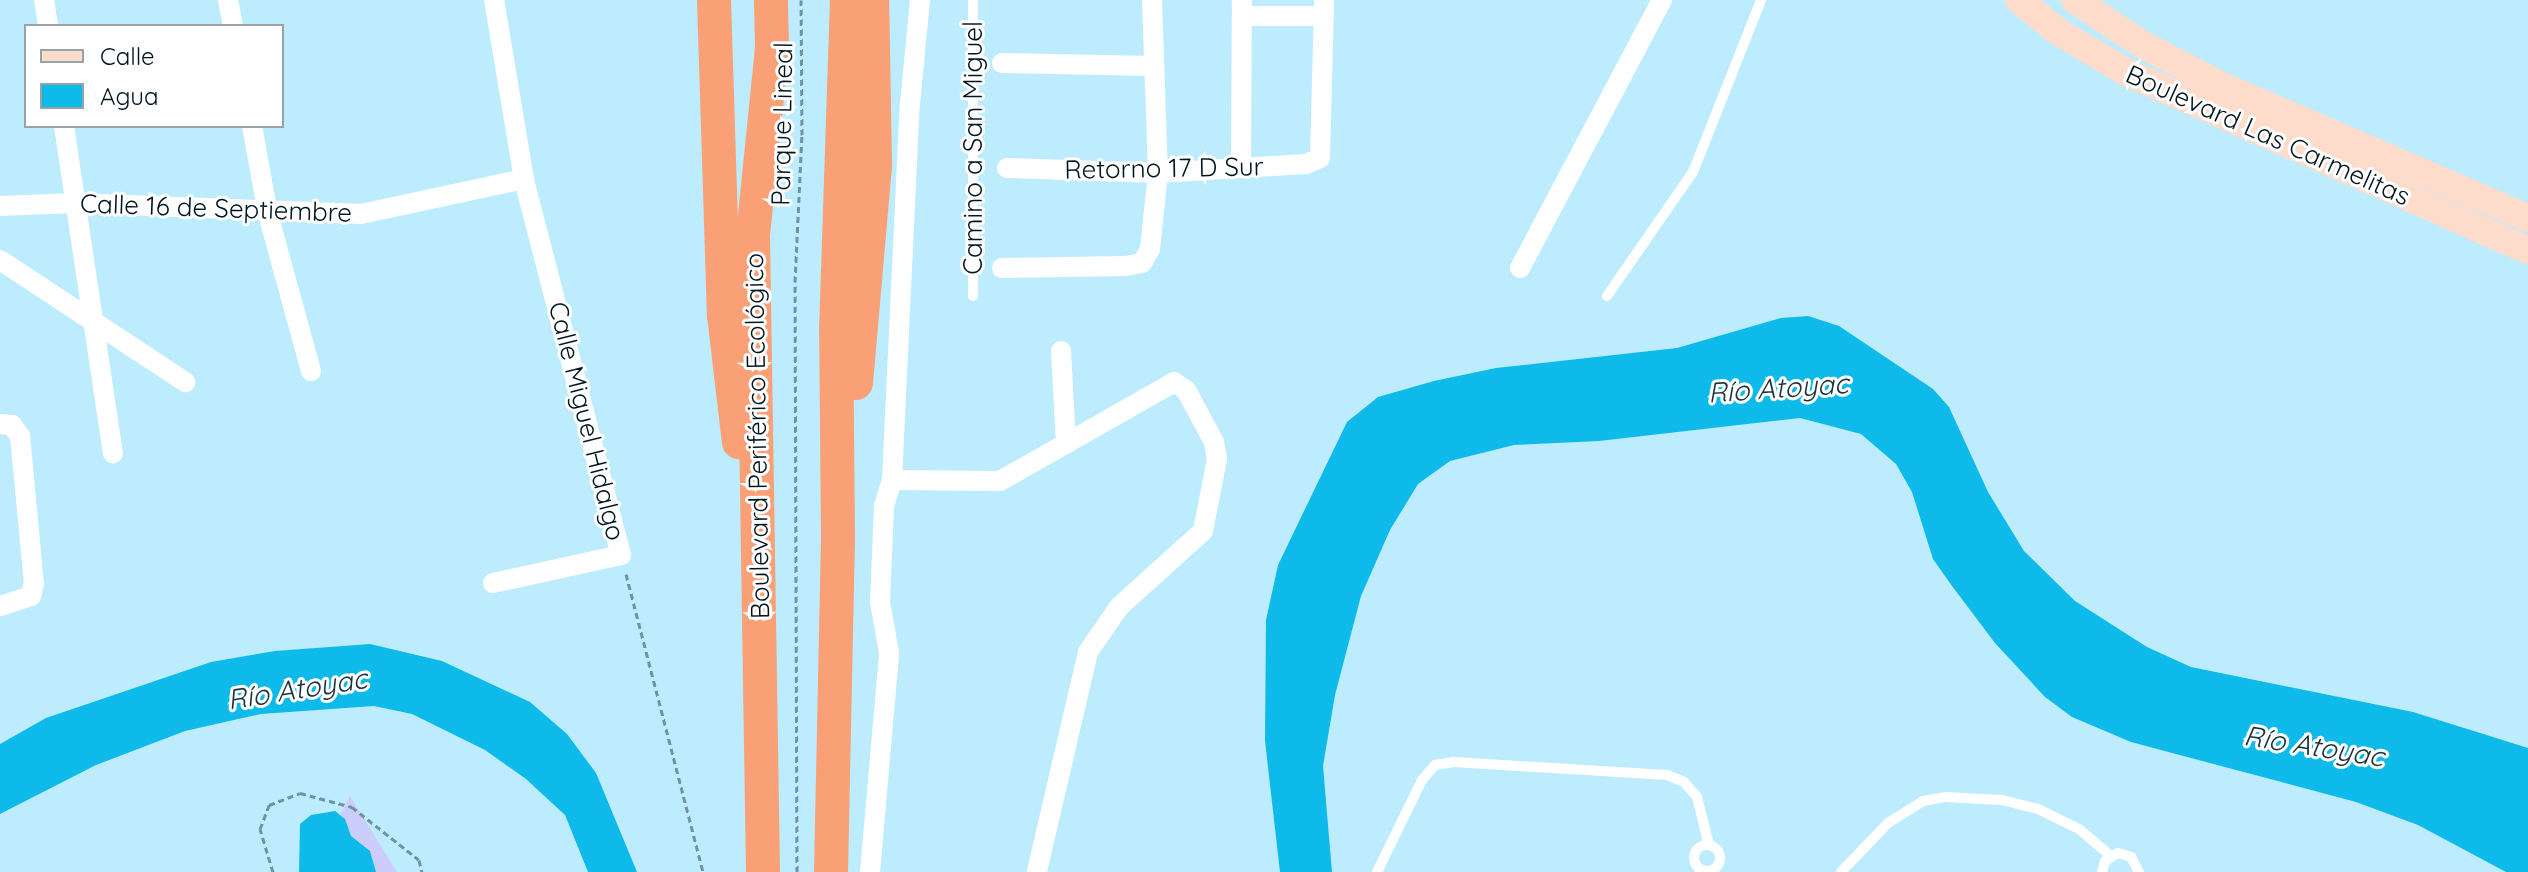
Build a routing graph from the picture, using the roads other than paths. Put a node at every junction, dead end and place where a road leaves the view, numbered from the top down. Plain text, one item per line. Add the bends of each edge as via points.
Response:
1 (44, 0) edge
2 (228, 0) edge
3 (494, 0) edge
4 (707, 0) edge
5 (714, 0) edge
6 (771, 0) edge
7 (847, 0) edge
8 (872, 0) edge
9 (920, 0) edge
10 (973, 0) edge
11 (1152, 0) edge
12 (1662, 0) edge
13 (1761, 0) edge
14 (2019, 0) edge
15 (2075, 0) edge
16 (1242, 8) edge
17 (1324, 8) edge
18 (48, 24) edge
19 (233, 24) edge
20 (1002, 63) dead end
21 (1151, 66) junction
22 (718, 74) junction
23 (64, 128) edge
24 (252, 128) edge
25 (1007, 168) dead end
26 (1241, 168) junction
27 (1158, 173) junction
28 (524, 179) junction
29 (76, 203) junction
30 (0, 206) edge
31 (268, 214) junction
32 (2528, 218) edge
33 (2528, 250) edge
34 (0, 260) edge
35 (1002, 268) dead end
36 (1520, 268) dead end
37 (973, 296) dead end
38 (1607, 296) dead end
39 (93, 321) junction
40 (1061, 351) dead end
41 (311, 371) dead end
42 (185, 382) dead end
43 (6, 424) edge
44 (1066, 444) junction
45 (113, 453) dead end
46 (892, 480) junction
47 (838, 541) junction
48 (762, 550) junction
49 (493, 583) dead end
50 (0, 606) edge
51 (1709, 845) junction
52 (2111, 856) junction
53 (1695, 869) edge
54 (1723, 869) edge
55 (763, 872) edge
56 (831, 872) edge
57 (870, 872) edge
58 (1037, 872) edge
59 (1377, 872) edge
60 (1841, 872) edge
61 (2102, 872) edge
62 (2139, 872) edge

1 - 18 street
2 - 19 street
3 - 28 street, Calle Miguel Hidalgo
4 - 22 main road
5 - 22 highway
6 - 48 highway, Boulevard Periférico Ecológico via 772,49 753,235
7 - 47 highway via 836,316
8 - 47 highway via 875,164
9 - 46 street
10 - 37 lane, Camino a San Miguel
11 - 21 street
12 - 36 street
13 - 38 lane via 1693,172
14 - 33 main road, Boulevard Las Carmelitas via 2060,33 2128,73
15 - 32 main road via 2145,46 2220,85
16 - 17 street
16 - 26 street
17 - 26 street, Retorno 17 D Sur via 1320,158 1306,164
20 - 21 street
21 - 27 street
22 - 48 highway via 724,315 740,446
23 - 29 street
24 - 31 street
25 - 27 street, Retorno 17 D Sur
26 - 27 street, Retorno 17 D Sur
27 - 35 street via 1150,249 1142,263
28 - 31 street, Calle 16 de Septiembre via 361,214
28 - 49 street, Calle Miguel Hidalgo via 621,555
29 - 30 street, Calle 16 de Septiembre
29 - 31 street, Calle 16 de Septiembre
29 - 39 street
31 - 41 street
34 - 39 street
39 - 42 street
39 - 45 street
40 - 44 street
43 - 50 street via 20,436 34,583 31,596
44 - 46 street via 1000,481
44 - 58 street via 1174,382 1193,403 1217,459 1203,531 1119,607 1088,652
46 - 57 street via 884,506 880,602 889,653
47 - 56 highway
48 - 55 highway, Boulevard Periférico Ecológico
51 - 53 lane via 1693,856
51 - 54 lane via 1721,857
51 - 59 lane via 1697,797 1684,782 1667,775 1454,762 1435,765 1422,780
52 - 60 lane via 2079,829 2038,809 2002,800 1945,797 1923,801 1888,823
52 - 61 lane
52 - 62 lane via 2131,857
53 - 54 lane

